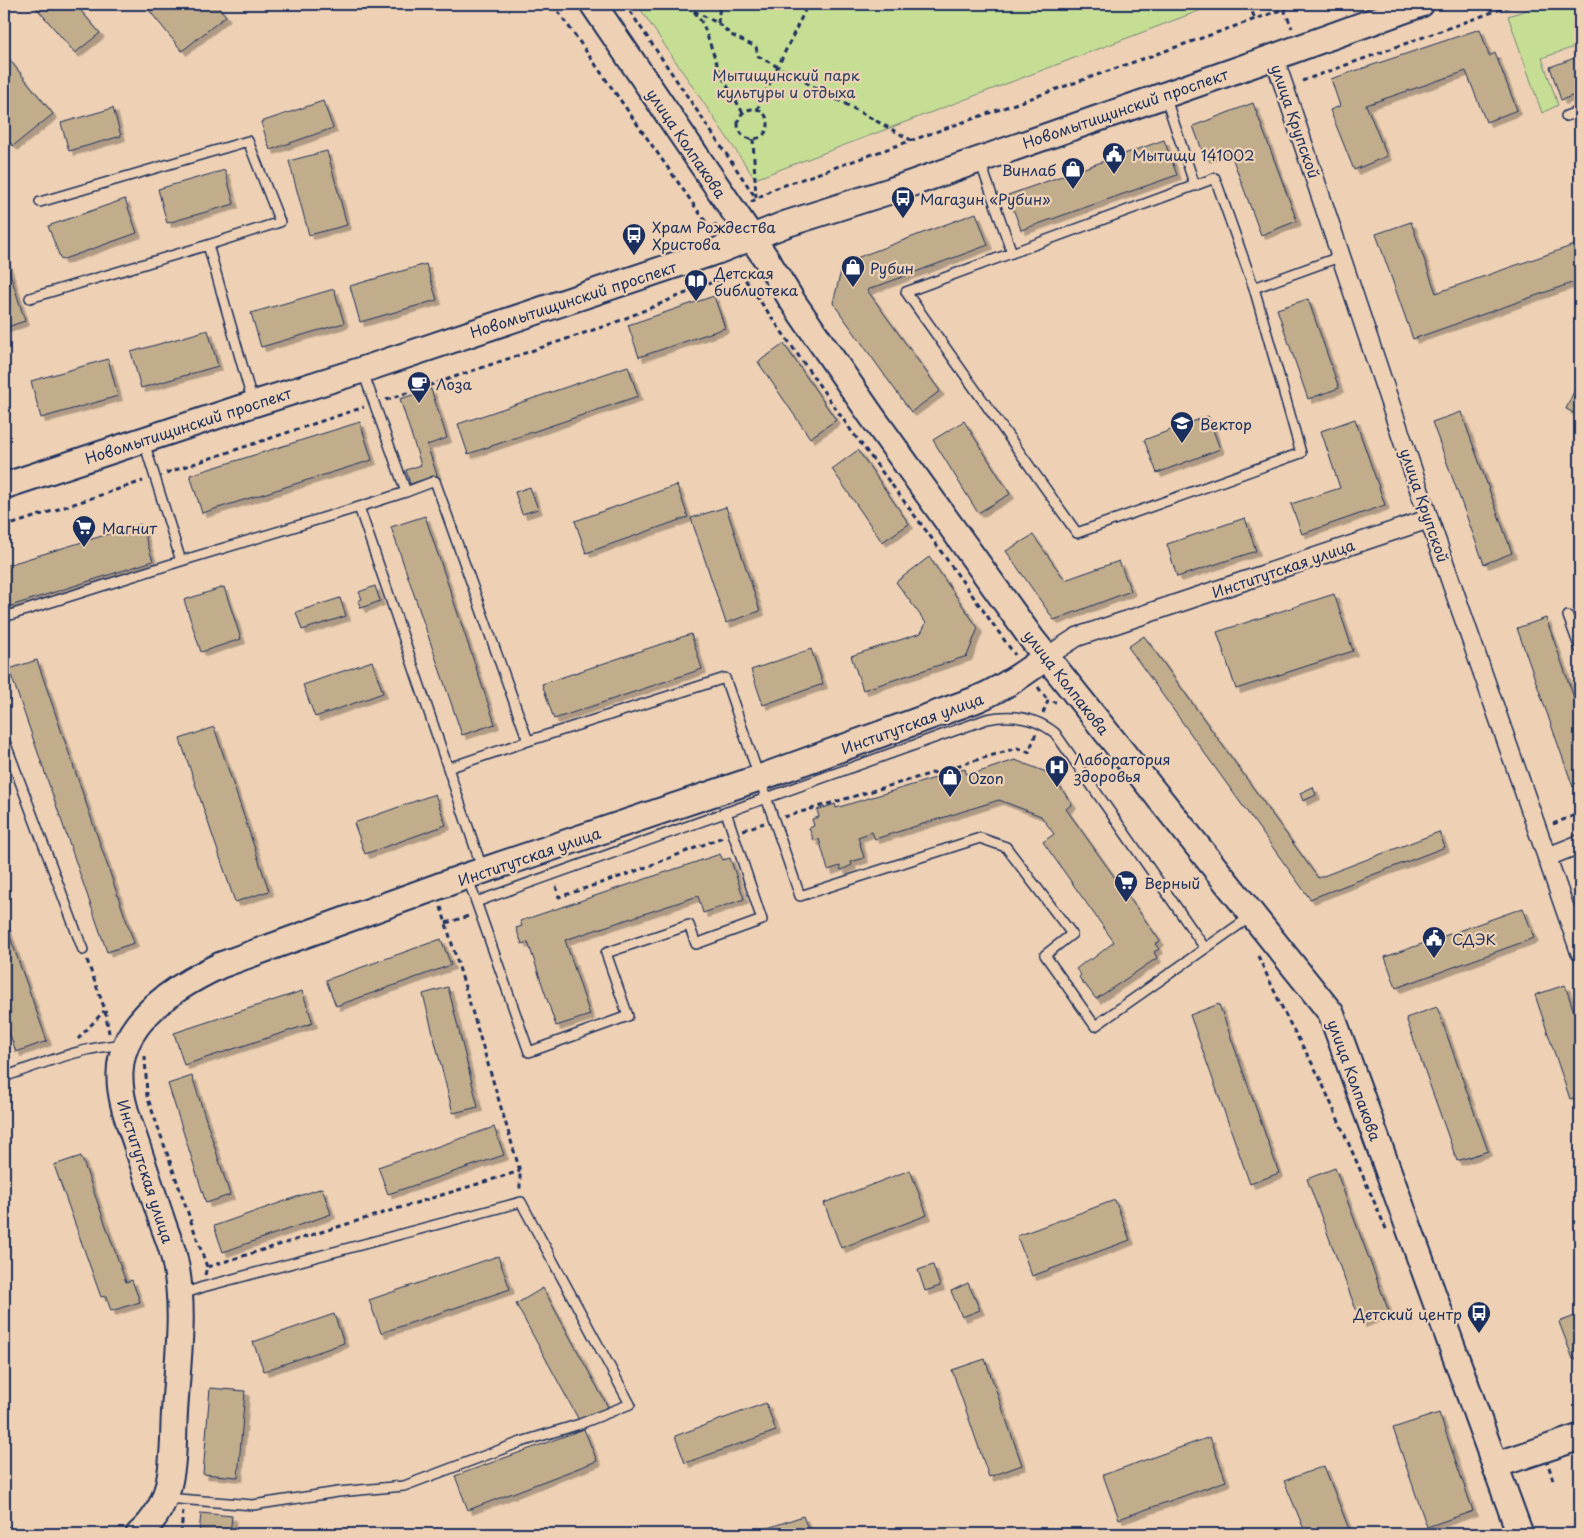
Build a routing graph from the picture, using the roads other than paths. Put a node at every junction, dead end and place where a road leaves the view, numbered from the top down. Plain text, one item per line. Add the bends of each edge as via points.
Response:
1 (593, 4) edge
2 (1421, 4) edge
3 (1274, 57) junction
4 (1165, 94) junction
5 (1580, 111) edge
6 (1566, 116) dead end
7 (979, 159) junction
8 (1196, 186) junction
9 (40, 202) dead end
10 (751, 238) junction
11 (208, 245) junction
12 (1012, 253) junction
13 (1342, 256) junction
14 (1254, 288) junction
15 (30, 298) dead end
16 (362, 370) junction
17 (253, 404) junction
18 (144, 440) junction
19 (4, 486) edge
20 (406, 492) junction
21 (359, 507) junction
22 (1429, 518) junction
23 (181, 560) junction
24 (1568, 616) dead end
25 (4, 617) edge
26 (1580, 649) edge
27 (1046, 657) junction
28 (4, 739) edge
29 (528, 741) junction
30 (448, 768) junction
31 (763, 788) junction
32 (726, 812) junction
33 (1580, 844) edge
34 (1546, 857) junction
35 (475, 874) junction
36 (476, 902) junction
37 (1247, 919) junction
38 (1204, 948) junction
39 (83, 950) dead end
40 (1580, 952) edge
41 (127, 1046) junction
42 (4, 1076) edge
43 (192, 1291) junction
44 (1580, 1437) edge
45 (1496, 1465) junction
46 (175, 1499) junction
47 (139, 1534) edge
48 (1520, 1534) edge

1 - 10 street, улица Колпакова
2 - 3 street, Новомытищинский проспект
3 - 4 street, Новомытищинский проспект
3 - 13 street, улица Крупской
4 - 7 street, Новомытищинский проспект
4 - 8 lane
5 - 6 lane
7 - 10 street, Новомытищинский проспект
7 - 12 lane
8 - 12 lane
8 - 14 lane via 1215,178
9 - 11 lane via 248,141 280,222
10 - 16 street, Новомытищинский проспект
10 - 27 street, улица Колпакова via 871,415
11 - 15 lane
11 - 17 lane
12 - 14 lane via 906,292 1077,533 1302,453
13 - 14 lane
13 - 22 street, улица Крупской
16 - 17 street, Новомытищинский проспект
16 - 20 lane
17 - 18 street, Новомытищинский проспект
18 - 19 street, Новомытищинский проспект
18 - 23 lane
20 - 21 lane
20 - 29 lane via 436,482
21 - 23 lane
21 - 30 lane
22 - 27 street, Институтская улица via 1077,637
22 - 34 street, улица Крупской
23 - 25 lane
24 - 26 lane
27 - 31 street, Институтская улица via 997,691
27 - 37 street, улица Колпакова
28 - 39 lane
29 - 30 lane
29 - 31 lane via 725,678
30 - 35 lane
31 - 32 lane
31 - 35 street, Институтская улица
31 - 38 lane via 987,719 1012,716 1033,720 1048,728 1061,741
31 - 38 lane via 800,896 980,838 1006,848 1072,934 1045,956 1095,1026
32 - 36 lane
32 - 36 lane via 762,920 696,944 689,925 606,953 628,1016 529,1052
33 - 34 street
34 - 40 street, улица Крупской
35 - 36 lane
35 - 41 street, Институтская улица via 199,975 162,999 139,1023
37 - 38 lane
37 - 45 street, улица Колпакова via 1331,1013
41 - 42 lane via 59,1058
41 - 43 street, Институтская улица via 120,1071 122,1096 174,1256
43 - 46 street, Институтская улица via 181,1324 175,1392
43 - 46 lane via 520,1202 630,1404 404,1486 252,1505
44 - 45 street
45 - 48 street, улица Колпакова
46 - 47 street, Институтская улица

